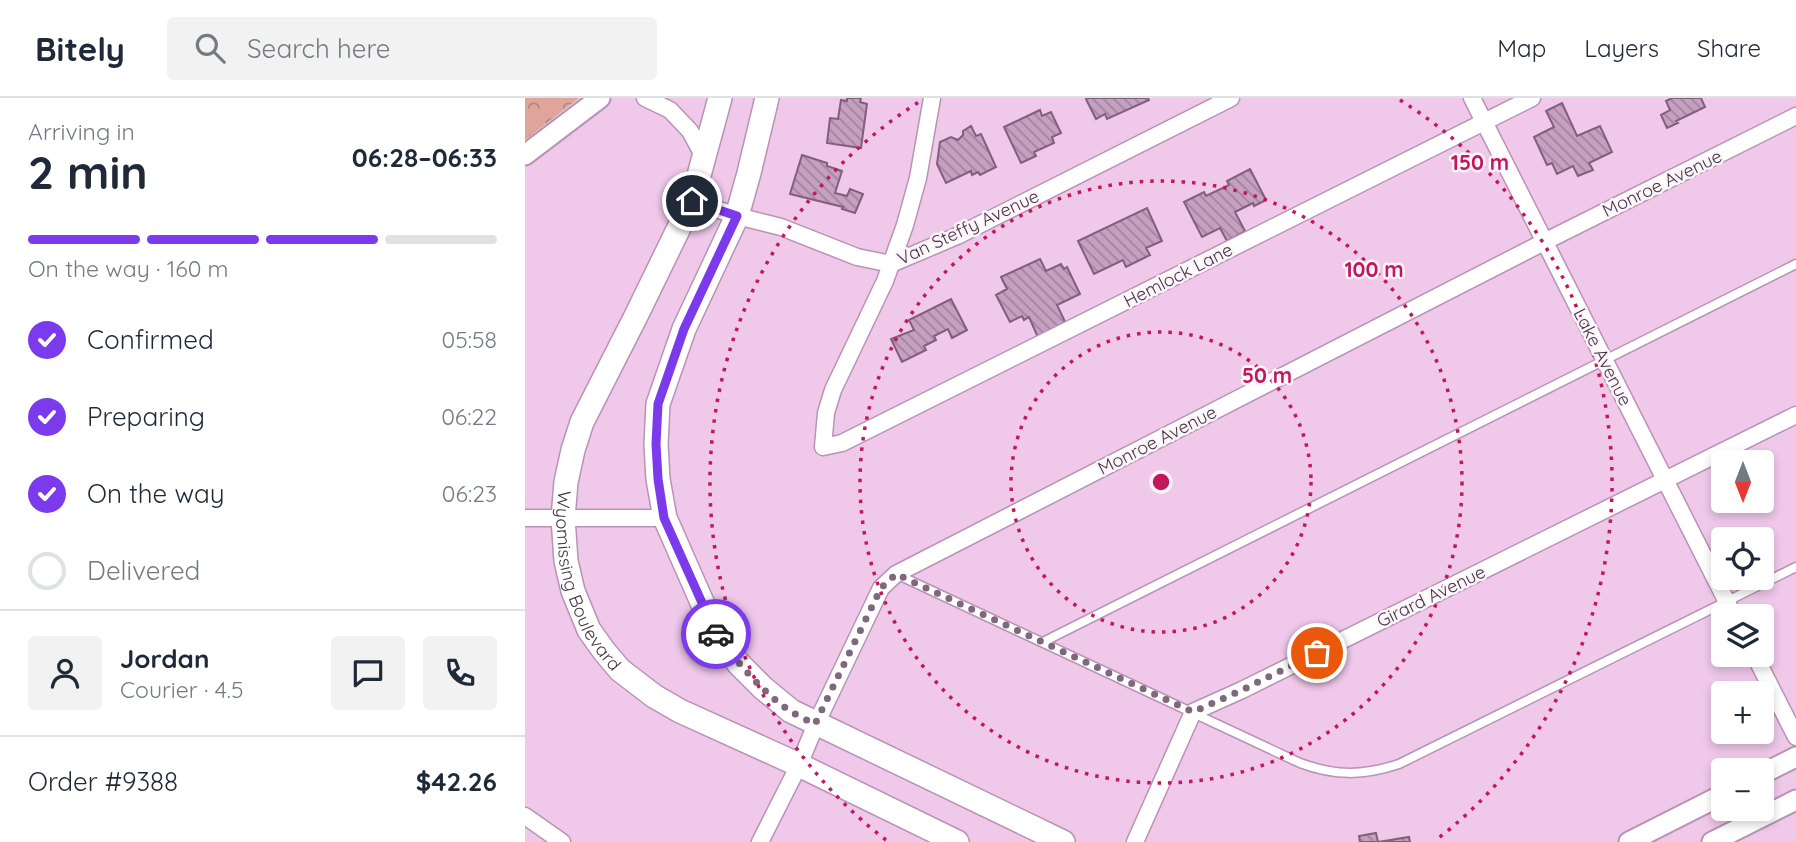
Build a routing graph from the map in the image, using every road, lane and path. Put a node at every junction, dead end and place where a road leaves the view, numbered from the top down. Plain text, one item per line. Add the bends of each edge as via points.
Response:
1 (600, 98) edge
2 (645, 98) edge
3 (720, 98) edge
4 (767, 98) edge
5 (932, 98) edge
6 (1231, 98) edge
7 (1472, 98) edge
8 (1531, 98) edge
9 (1796, 116) edge
10 (1484, 122) junction
11 (525, 155) edge
12 (705, 159) junction
13 (692, 201) junction
14 (737, 216) junction
15 (1544, 242) junction
16 (891, 264) junction
17 (1796, 264) edge
18 (1605, 361) junction
19 (1796, 415) edge
20 (1665, 480) junction
21 (525, 518) edge
22 (563, 518) junction
23 (664, 518) junction
24 (1796, 567) edge
25 (896, 574) junction
26 (1727, 604) edge
27 (1738, 604) edge
28 (1711, 618) edge
29 (1043, 642) junction
30 (1761, 667) edge
31 (1193, 712) junction
32 (815, 724) junction
33 (1796, 737) edge
34 (1796, 757) edge
35 (799, 765) junction
36 (1774, 768) edge
37 (1796, 800) edge
38 (1711, 801) edge
39 (525, 816) edge
40 (562, 842) edge
41 (760, 842) edge
42 (957, 842) edge
43 (1063, 842) edge
44 (1135, 842) edge
45 (1629, 842) edge
46 (1712, 842) edge

1 - 11 street
2 - 12 street via 677,117
3 - 12 main road, Wyomissing Boulevard
4 - 14 main road
5 - 16 street via 918,178
6 - 16 street, Van Steffy Avenue via 957,236
7 - 10 street, Lake Avenue
8 - 10 street, Hemlock Lane
9 - 15 street, Monroe Avenue
10 - 15 street, Lake Avenue
10 - 16 street, Hemlock Lane via 842,443 823,447 833,390
12 - 13 main road, Wyomissing Boulevard
13 - 14 street, Van Steffy Avenue
13 - 22 main road, Wyomissing Boulevard via 582,422 566,482
14 - 16 street, Van Steffy Avenue
14 - 23 main road via 684,329 658,404 656,444
15 - 18 street, Lake Avenue
15 - 25 street, Monroe Avenue
17 - 18 lane
18 - 20 street, Lake Avenue
18 - 29 lane
19 - 20 street, Girard Avenue
20 - 26 street, Lake Avenue
20 - 31 street, Girard Avenue
21 - 22 street
22 - 23 street
22 - 35 main road, Wyomissing Boulevard via 566,561 580,611 620,670 671,706
23 - 32 main road via 716,634 763,688 791,712
24 - 27 lane
25 - 29 lane
25 - 32 street, Monroe Avenue via 881,588
28 - 31 lane via 1384,769 1348,774 1320,770
29 - 31 lane
30 - 33 street
31 - 44 street
32 - 35 street, Monroe Avenue
32 - 43 main road
34 - 36 street
35 - 41 street, Monroe Avenue
35 - 42 main road, Wyomissing Boulevard
37 - 46 street
38 - 45 street
39 - 40 street

